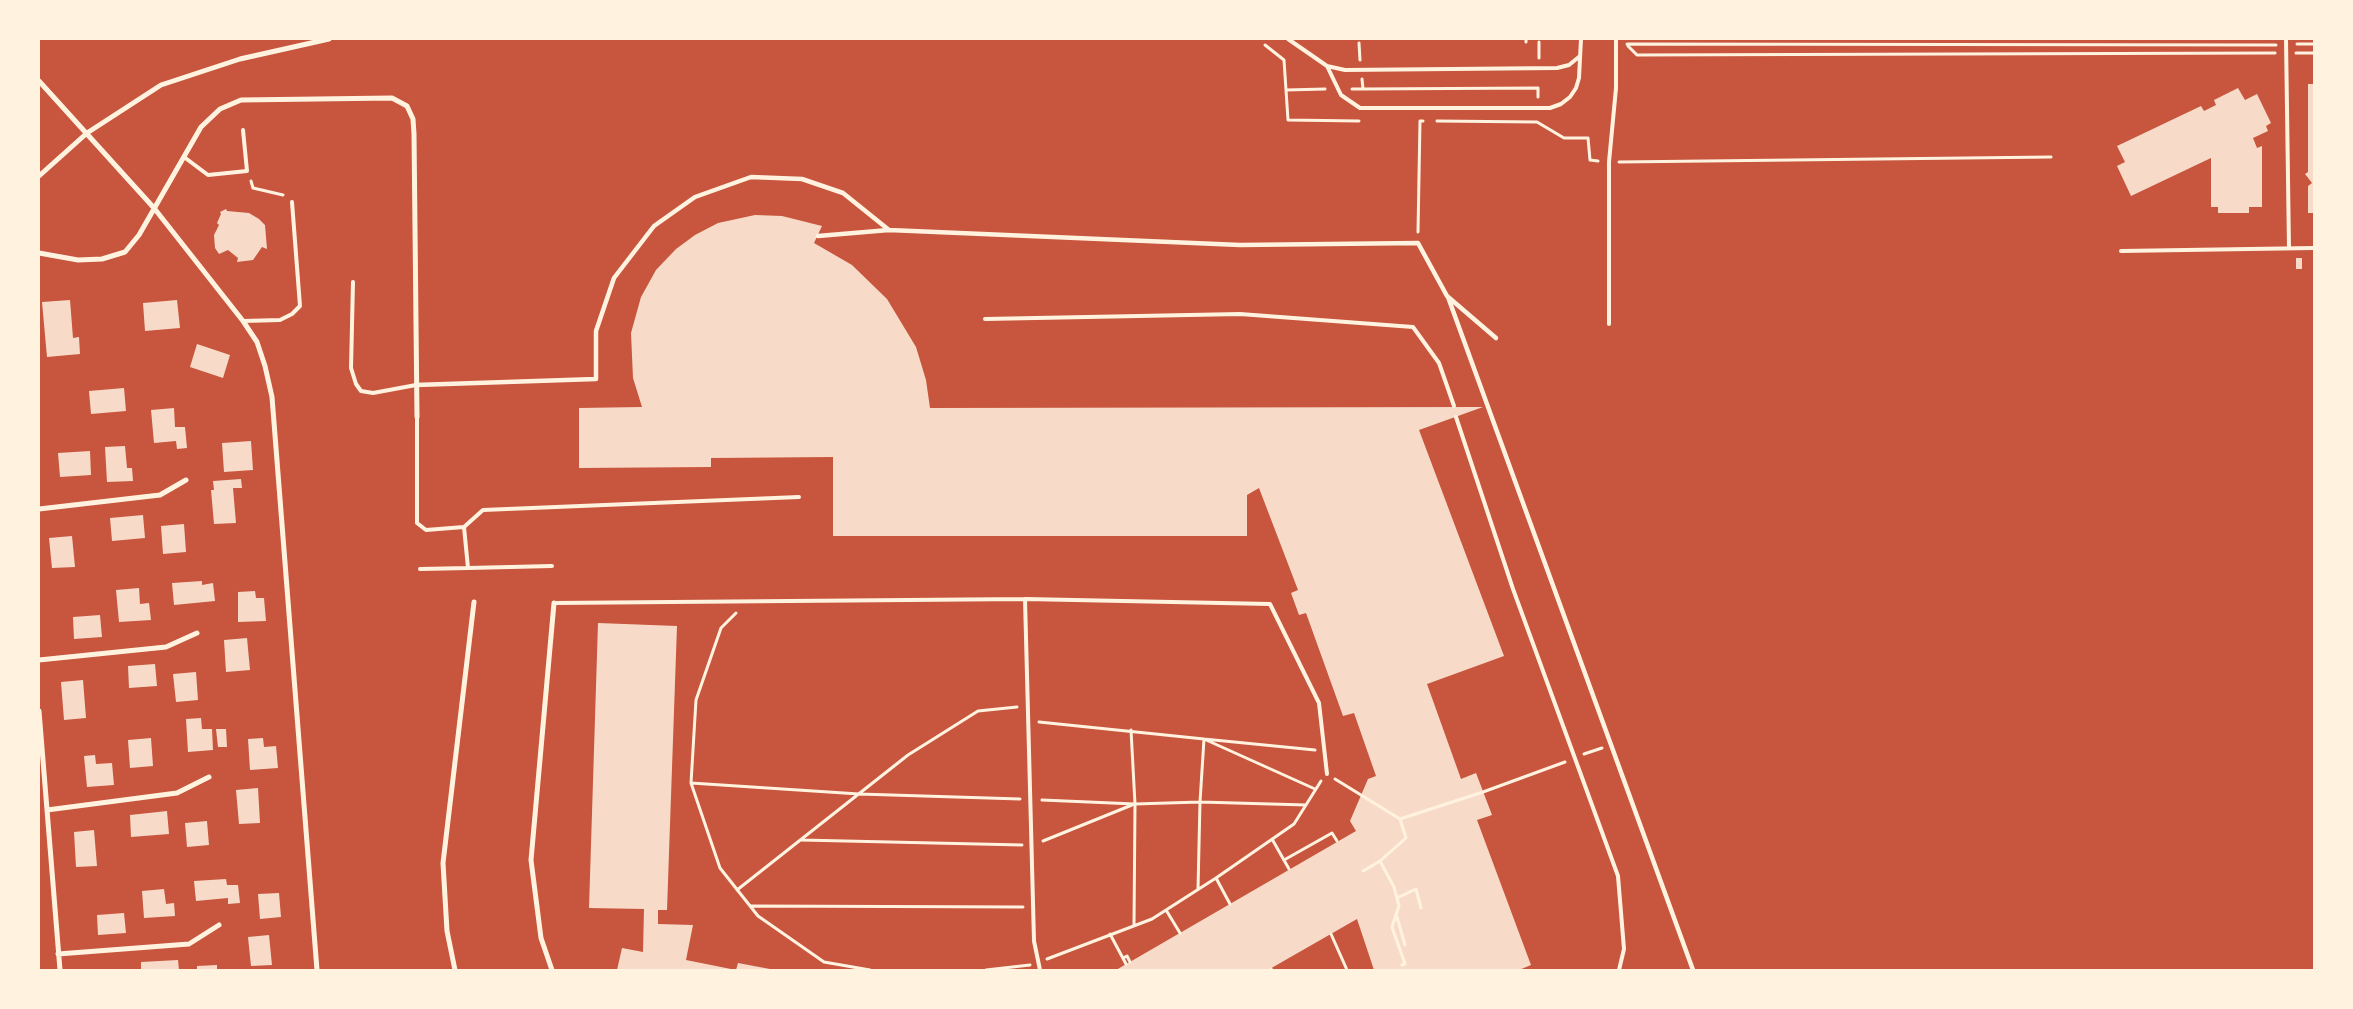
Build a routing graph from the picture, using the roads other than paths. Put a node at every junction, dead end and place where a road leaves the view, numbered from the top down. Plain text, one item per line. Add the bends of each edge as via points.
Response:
1 (329, 39) edge
2 (1288, 39) edge
3 (1581, 39) edge
4 (1616, 39) edge
5 (2286, 39) edge
6 (1581, 56) junction
7 (1327, 66) junction
8 (39, 81) edge
9 (243, 130) dead end
10 (87, 133) junction
11 (184, 157) junction
12 (39, 176) edge
13 (292, 202) road end
14 (154, 208) junction
15 (889, 230) junction
16 (818, 236) dead end
17 (2289, 248) junction
18 (2314, 248) edge
19 (2121, 251) dead end
20 (39, 253) edge
21 (353, 282) dead end
22 (1447, 296) junction
23 (985, 319) dead end
24 (243, 321) junction
25 (1609, 324) dead end
26 (1496, 338) dead end
27 (416, 385) junction
28 (1454, 406) dead end
29 (417, 416) joint
30 (1456, 417) dead end
31 (186, 480) dead end
32 (799, 497) dead end
33 (39, 509) edge
34 (464, 528) junction
35 (552, 566) dead end
36 (468, 568) junction
37 (420, 569) dead end
38 (1025, 599) junction
39 (474, 602) dead end
40 (554, 603) joint
41 (197, 633) dead end
42 (39, 660) edge
43 (39, 711) edge
44 (1327, 774) road end
45 (209, 777) dead end
46 (47, 810) junction
47 (220, 925) dead end
48 (58, 954) junction
49 (60, 970) edge
50 (318, 970) edge
51 (455, 970) edge
52 (552, 970) edge
53 (1040, 970) edge
54 (1619, 970) edge
55 (1693, 970) edge

1 - 10 street via 240,59 161,85
2 - 7 lane
3 - 6 lane
4 - 25 lane via 1616,88 1609,162
5 - 17 lane
6 - 7 lane via 1558,68 1346,70
6 - 7 lane via 1579,78 1570,97 1550,108 1360,108 1341,95
8 - 10 street
9 - 11 lane via 247,171 208,175
10 - 12 street
10 - 14 street
11 - 14 street
11 - 27 street via 201,127 220,110 241,100 392,98 407,106 413,119 414,134
13 - 24 lane via 300,306 280,320
14 - 20 street via 125,252 102,259 78,260
14 - 24 street
15 - 16 street
15 - 22 street via 1240,245 1418,243
15 - 27 street via 843,193 802,179 751,177 694,197 654,226 614,278 596,331 596,379
17 - 18 lane
17 - 19 lane
21 - 27 lane via 351,368 356,384 361,390 373,393
22 - 26 street
22 - 55 street
23 - 28 lane via 1240,314 1413,327 1439,363
24 - 50 street via 257,342 272,396
27 - 29 street
29 - 34 lane via 417,523 426,530
30 - 54 lane via 1513,589 1618,876 1624,950
31 - 33 street via 160,495
32 - 34 lane via 483,510
34 - 36 lane
35 - 36 lane
36 - 37 lane
38 - 40 lane
38 - 44 lane via 1270,604 1319,703
38 - 53 lane via 1034,941
39 - 51 street via 443,863 447,931
40 - 52 street via 531,860 541,938
41 - 42 street via 166,647
43 - 46 street
45 - 46 street via 177,793
46 - 48 street
47 - 48 street via 190,944
48 - 49 street

